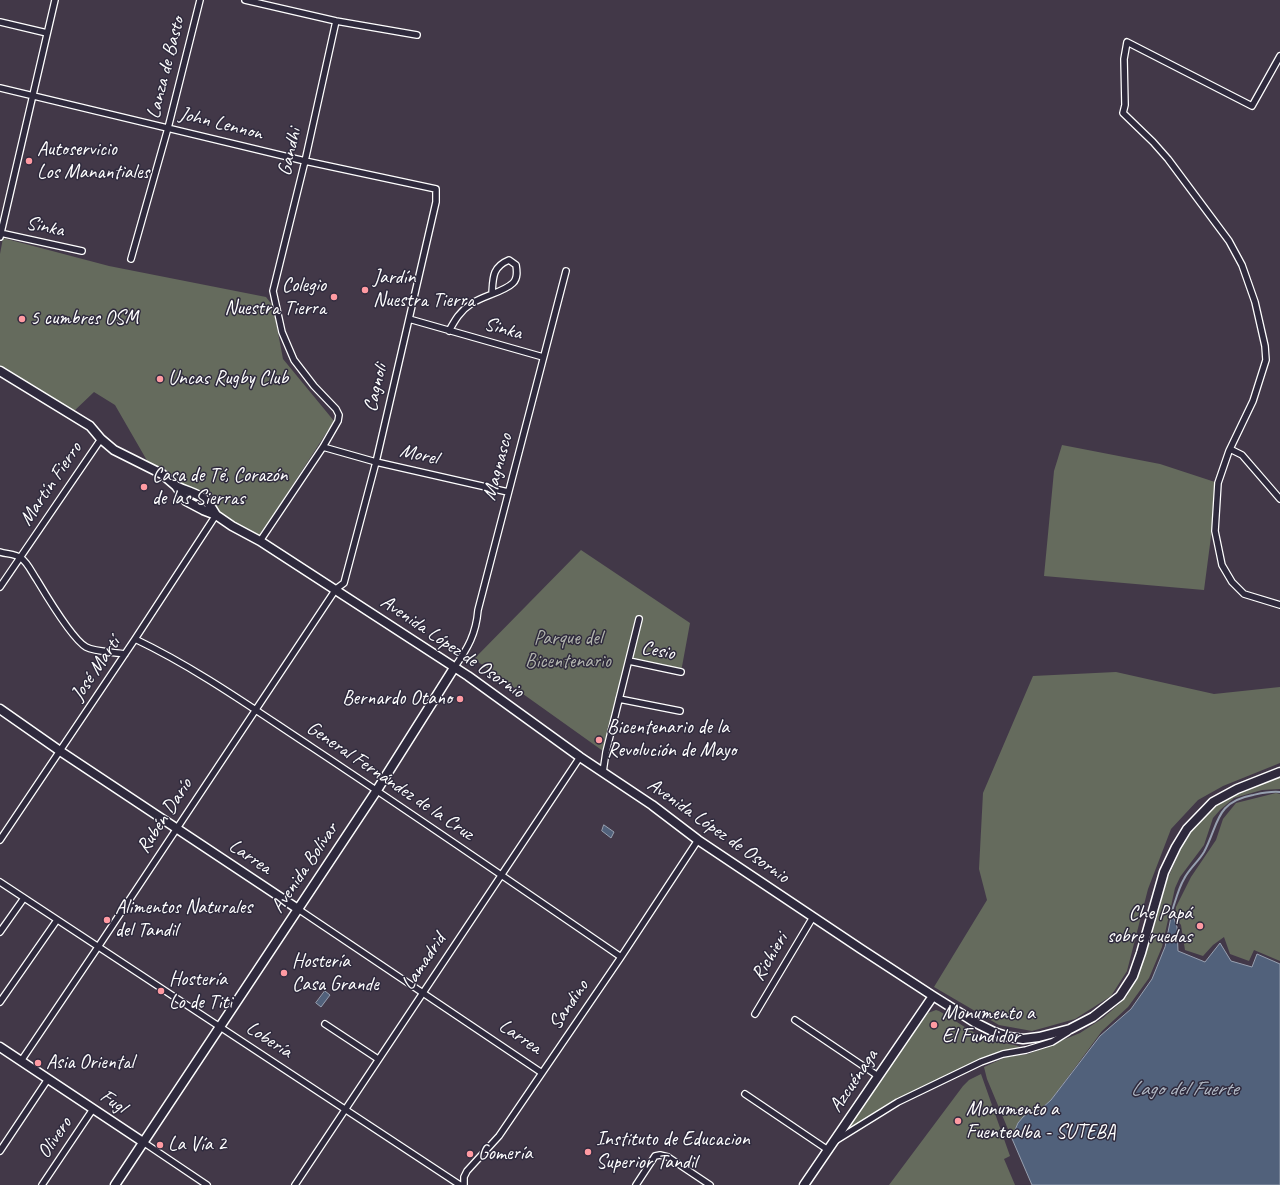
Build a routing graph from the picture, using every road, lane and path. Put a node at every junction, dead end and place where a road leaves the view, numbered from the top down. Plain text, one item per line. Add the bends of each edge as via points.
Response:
1 (55, 0) edge
2 (200, 0) edge
3 (245, 0) edge
4 (336, 21) junction
5 (0, 22) edge
6 (47, 33) junction
7 (417, 35) dead end
8 (1280, 56) edge
9 (0, 88) edge
10 (32, 95) junction
11 (168, 128) junction
12 (305, 161) junction
13 (436, 189) joint
14 (0, 234) edge
15 (82, 251) dead end
16 (131, 259) dead end
17 (566, 271) dead end
18 (492, 294) junction
19 (409, 319) junction
20 (449, 330) junction
21 (543, 357) junction
22 (0, 371) edge
23 (101, 439) junction
24 (323, 446) junction
25 (1230, 449) junction
26 (376, 462) junction
27 (508, 492) junction
28 (1280, 499) edge
29 (216, 515) junction
30 (260, 541) junction
31 (0, 552) edge
32 (20, 557) junction
33 (0, 587) edge
34 (336, 589) junction
35 (1280, 605) edge
36 (639, 619) dead end
37 (135, 639) junction
38 (125, 654) junction
39 (629, 662) junction
40 (454, 668) junction
41 (681, 672) dead end
42 (619, 699) junction
43 (0, 709) edge
44 (255, 710) junction
45 (680, 711) dead end
46 (60, 751) junction
47 (580, 757) junction
48 (603, 772) junction
49 (1280, 772) edge
50 (377, 790) junction
51 (177, 828) junction
52 (0, 840) edge
53 (698, 840) junction
54 (501, 875) junction
55 (0, 882) edge
56 (24, 898) junction
57 (298, 909) junction
58 (812, 917) junction
59 (57, 920) junction
60 (0, 932) edge
61 (98, 947) junction
62 (621, 957) junction
63 (423, 992) junction
64 (933, 996) junction
65 (0, 1002) edge
66 (755, 1014) dead end
67 (795, 1020) dead end
68 (325, 1024) dead end
69 (1076, 1026) junction
70 (220, 1027) junction
71 (1, 1050) edge
72 (378, 1059) junction
73 (21, 1061) junction
74 (542, 1073) junction
75 (878, 1076) junction
76 (48, 1079) junction
77 (745, 1094) dead end
78 (93, 1109) junction
79 (346, 1109) junction
80 (143, 1142) junction
81 (833, 1142) junction
82 (828, 1150) junction
83 (0, 1151) edge
84 (42, 1185) edge
85 (115, 1185) edge
86 (207, 1185) edge
87 (295, 1185) edge
88 (462, 1185) edge
89 (636, 1185) edge
90 (710, 1185) edge
91 (804, 1185) edge

1 - 6 street
2 - 11 street, Lanza de Basto
3 - 4 street
4 - 7 street
4 - 12 street, Gandhi
5 - 6 street
6 - 10 street
8 - 25 street via 1252,106 1127,42 1124,59 1123,113 1168,159 1229,241 1242,265 1255,302 1266,360 1253,401
9 - 10 street, John Lennon
10 - 11 street, John Lennon
10 - 14 street
11 - 12 street, John Lennon
11 - 16 street, Lanza de Basto
12 - 13 street, John Lennon
12 - 24 street, Gandhi via 273,291 282,332 294,360 339,415
13 - 19 street, Cagnoli via 436,202
14 - 15 street, Sinka
17 - 21 street, Magnasco
18 - 18 street via 514,282 518,274 516,265 509,260 501,263 496,269
18 - 20 street via 462,310
19 - 20 street, Sinka
19 - 26 street, Cagnoli
20 - 21 street, Sinka
21 - 27 street, Magnasco
22 - 23 main road, Avenida López de Osornio via 90,426
23 - 29 main road, Avenida López de Osornio via 121,454 162,474 176,486 200,496 209,503
23 - 32 street, Martín Fierro
24 - 26 street, Morel
24 - 30 street
25 - 28 street via 1242,455
25 - 35 street via 1218,483 1215,531 1222,565 1232,582 1244,594
26 - 27 street, Morel
26 - 34 street, Cagnoli via 344,583
27 - 40 street, Magnasco via 478,610 477,623 466,650
29 - 30 main road, Avenida López de Osornio
29 - 37 street, José Martí
30 - 34 main road, Avenida López de Osornio
31 - 32 street
32 - 33 street, Martín Fierro
32 - 38 street via 28,565 66,624 86,647
34 - 40 main road, Avenida López de Osornio
34 - 44 street, Rubén Darío
36 - 39 street
37 - 38 street, José Martí
37 - 44 street, General Fernández de la Cruz via 161,651
38 - 46 street, José Martí
39 - 41 street, Cesio
39 - 42 street
40 - 47 main road, Avenida López de Osornio
40 - 50 main road, Avenida Bolívar
42 - 45 street
42 - 48 street
43 - 46 main road, Larrea
44 - 50 street, General Fernández de la Cruz
44 - 51 street, Rubén Darío
46 - 51 main road, Larrea
46 - 52 street, José Martí
47 - 48 main road, Avenida López de Osornio
47 - 54 street, Lamadrid
48 - 53 main road, Avenida López de Osornio
49 - 69 main road, Avenida López de Osornio via 1237,789 1213,802 1187,829 1164,872 1133,976 1113,1002
50 - 54 street, General Fernández de la Cruz
50 - 57 main road, Avenida Bolívar
51 - 57 main road, Larrea
51 - 61 street, Rubén Darío
53 - 58 main road, Avenida López de Osornio
53 - 62 street, Sandino
54 - 62 street, General Fernández de la Cruz
54 - 63 street, Lamadrid
55 - 56 street, Lobería
56 - 59 street, Lobería
56 - 60 street
57 - 63 street, Larrea
57 - 70 main road, Avenida Bolívar
58 - 64 main road, Avenida López de Osornio
58 - 66 street, Richieri
59 - 61 street, Lobería
59 - 65 street
61 - 70 street, Lobería
61 - 73 street, Rubén Darío
62 - 74 street, Sandino
63 - 72 street, Lamadrid
63 - 74 street, Larrea
64 - 69 main road, Avenida López de Osornio via 976,1023 1009,1037 1039,1038
64 - 75 main road, Azcuénaga
67 - 75 street
68 - 72 street
69 - 81 street via 1052,1042 981,1062 898,1102
70 - 79 street, Lobería
70 - 80 main road, Avenida Bolívar
71 - 73 main road, Fugl
72 - 79 street, Lamadrid
73 - 76 main road, Fugl
74 - 88 street, Sandino via 500,1136 467,1171
75 - 81 main road, Azcuénaga
76 - 78 main road, Fugl
76 - 83 street
77 - 82 street
78 - 80 main road, Fugl
78 - 84 street, Olivero
79 - 87 street, Lamadrid
79 - 88 street, Lobería
80 - 85 main road, Avenida Bolívar
80 - 86 street, Fugl
81 - 82 main road, Azcuénaga
82 - 91 main road, Azcuénaga
89 - 90 street via 655,1156 660,1155 668,1157

